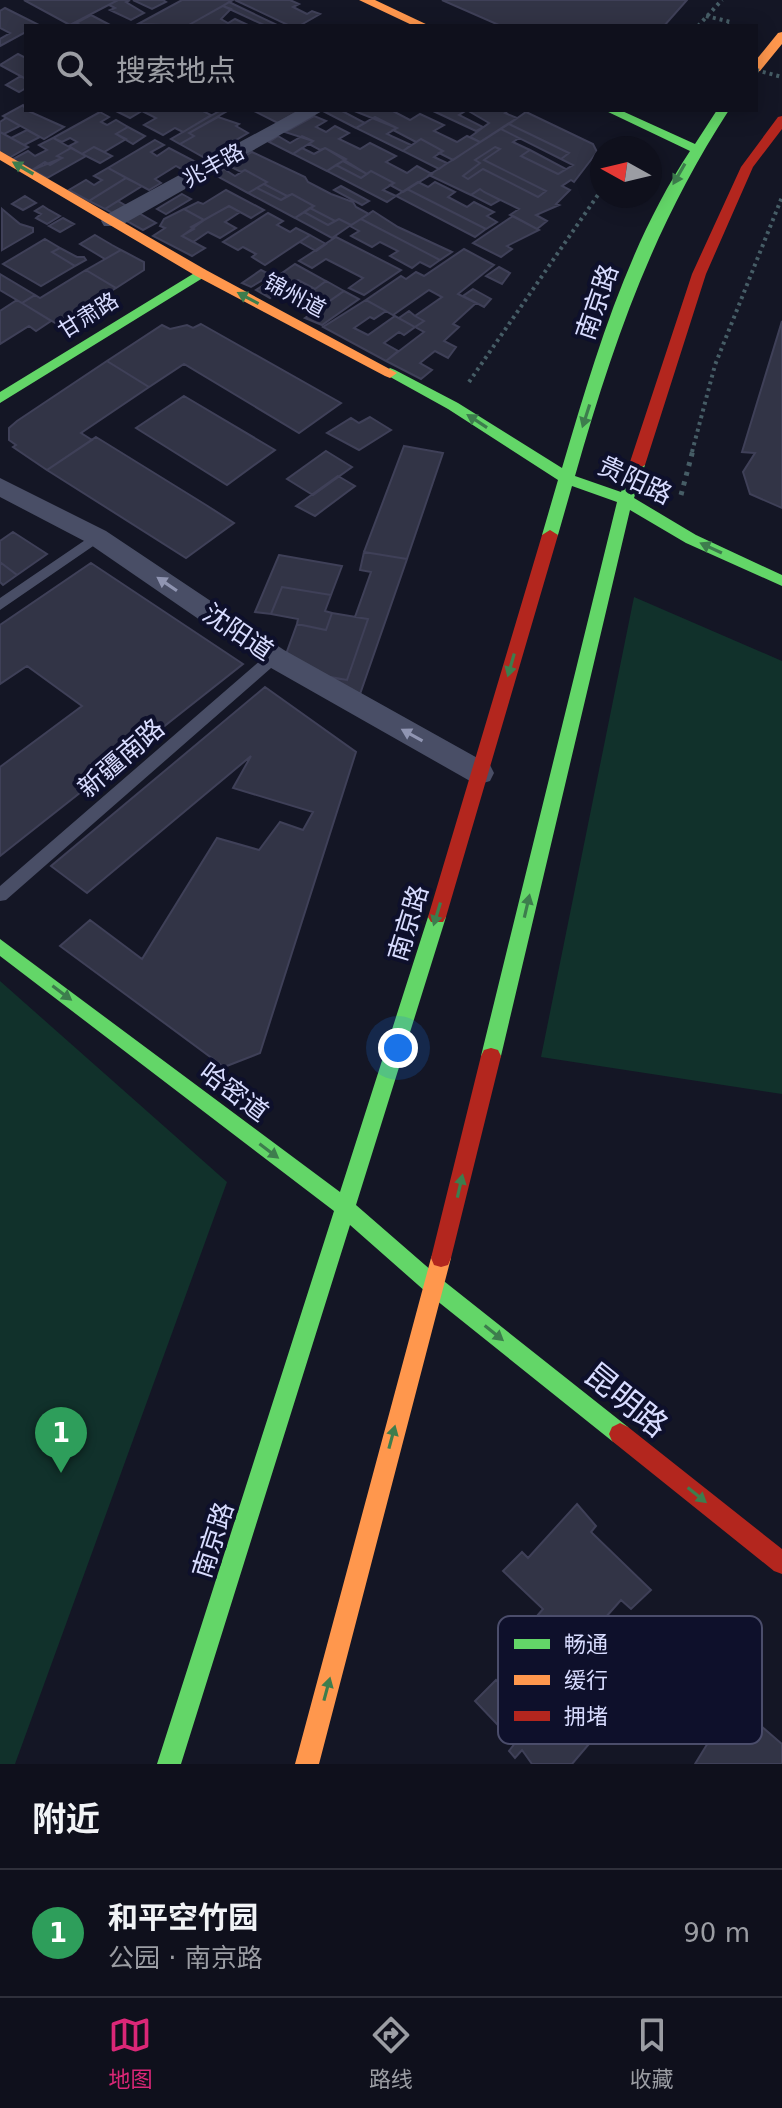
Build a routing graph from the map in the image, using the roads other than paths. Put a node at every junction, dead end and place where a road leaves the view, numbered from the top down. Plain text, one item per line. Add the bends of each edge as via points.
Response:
1 (365, 0) edge
2 (419, 24) edge
3 (782, 36) edge
4 (758, 66) edge
5 (310, 112) edge
6 (614, 112) edge
7 (721, 112) edge
8 (782, 120) edge
9 (694, 148) junction
10 (0, 155) edge
11 (112, 221) junction
12 (201, 273) junction
13 (0, 398) edge
14 (566, 478) junction
15 (0, 486) edge
16 (626, 500) junction
17 (623, 534) junction
18 (97, 537) junction
19 (782, 581) edge
20 (0, 605) edge
21 (274, 657) junction
22 (480, 773) junction
23 (0, 895) edge
24 (0, 946) edge
25 (346, 1209) junction
26 (433, 1285) junction
27 (782, 1563) edge
28 (169, 1764) edge
29 (307, 1764) edge

1 - 2 main road
3 - 4 main road
5 - 11 street, 兆丰路
6 - 9 main road
7 - 9 main road, 南京路
8 - 16 main road via 747,167 699,274
9 -> 14 main road, 南京路 via 668,192 636,267
11 -> 10 main road, 锦州道
11 - 12 main road, 锦州道
12 - 13 main road, 甘肃路
14 -> 12 main road, 锦州道 via 453,406
14 - 16 main road, 贵阳路
14 - 17 main road, 贵阳路
14 -> 22 main road, 南京路
15 - 18 street, 沈阳道
16 - 17 main road
19 -> 16 main road, 贵阳路
26 -> 17 main road
18 - 20 lane
21 -> 18 street, 沈阳道
22 -> 21 street, 沈阳道
21 - 23 lane, 新疆南路
22 -> 25 main road, 南京路
24 -> 25 main road, 哈密道
25 - 26 main road, 哈密道
25 - 28 main road, 南京路
26 -> 27 main road, 昆明路
29 -> 26 main road

